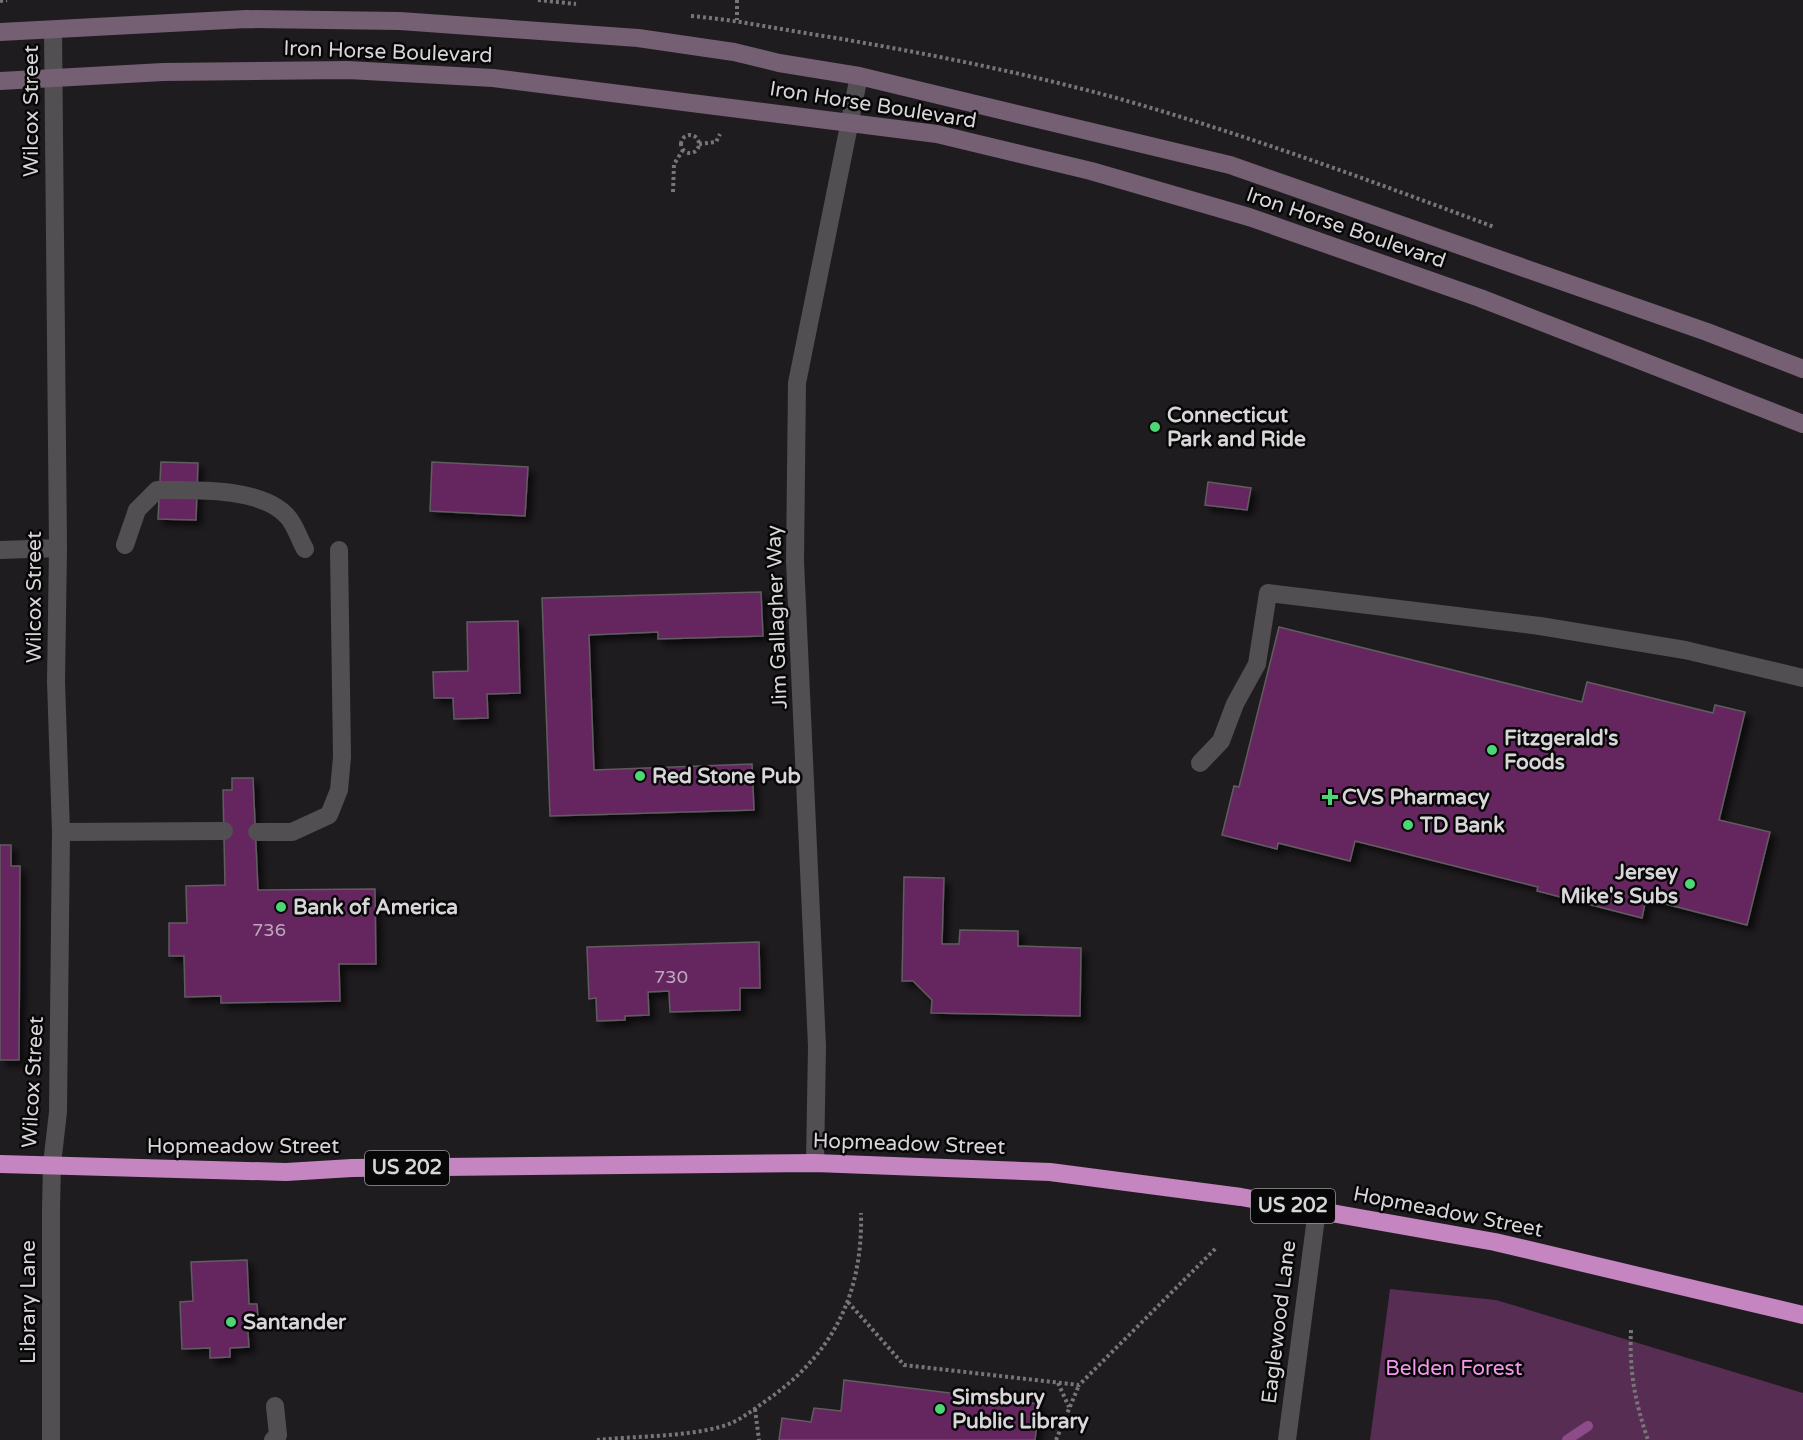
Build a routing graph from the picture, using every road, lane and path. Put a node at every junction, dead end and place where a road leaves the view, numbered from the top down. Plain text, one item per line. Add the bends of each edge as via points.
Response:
1 (7, 0) edge
2 (736, 0) edge
3 (0, 1) edge
4 (737, 20) dead end
5 (53, 30) junction
6 (0, 32) edge
7 (53, 76) junction
8 (859, 76) junction
9 (0, 81) edge
10 (850, 124) junction
11 (722, 130) dead end
12 (699, 144) junction
13 (683, 150) junction
14 (673, 192) dead end
15 (1803, 369) edge
16 (1803, 424) edge
17 (125, 545) dead end
18 (58, 548) junction
19 (305, 549) dead end
20 (0, 550) edge
21 (339, 550) dead end
22 (1803, 678) edge
23 (1200, 762) dead end
24 (61, 831) junction
25 (224, 831) dead end
26 (257, 832) dead end
27 (815, 1163) junction
28 (0, 1164) edge
29 (52, 1164) junction
30 (1317, 1210) junction
31 (861, 1213) dead end
32 (1216, 1248) dead end
33 (848, 1302) junction
34 (1803, 1315) edge
35 (1632, 1330) dead end
36 (1058, 1383) junction
37 (1079, 1385) junction
38 (275, 1406) dead end
39 (755, 1408) junction
40 (1070, 1408) junction
41 (51, 1440) edge
42 (273, 1440) edge
43 (597, 1440) edge
44 (759, 1440) edge
45 (1056, 1440) edge
46 (1287, 1440) edge
47 (1648, 1440) edge

1 - 3 path
2 - 4 path
5 - 6 street, Iron Horse Boulevard
5 - 7 street, Wilcox Street
5 - 8 street, Iron Horse Boulevard via 246,19 400,21 638,38
7 - 9 street, Iron Horse Boulevard
7 - 10 street, Iron Horse Boulevard via 348,70 471,76
7 - 18 street, Wilcox Street
8 - 10 street, Jim Gallagher Way
8 - 15 street, Iron Horse Boulevard via 1230,165
10 - 16 street, Iron Horse Boulevard via 948,136 1091,171 1249,218 1480,298
10 - 27 street, Jim Gallagher Way via 797,383 795,561 817,1046
11 - 12 path via 716,142
12 - 13 path via 695,152
12 - 13 path via 694,136 684,136
13 - 14 path via 674,164
17 - 19 street via 137,510 157,490 207,490 268,500 288,516
18 - 20 street
18 - 24 street, Wilcox Street via 56,681
21 - 26 street via 339,790 329,815 292,832
22 - 23 street via 1685,650 1540,626 1268,593 1257,664 1221,741
24 - 25 street
24 - 29 street, Wilcox Street via 58,1112
27 - 29 highway, Hopmeadow Street / US 202 via 286,1172
27 - 30 highway, Hopmeadow Street / US 202 via 1050,1172
28 - 29 highway, Hopmeadow Street / US 202
29 - 41 street, Library Lane
30 - 34 highway, Hopmeadow Street / US 202 via 1495,1242
30 - 46 street, Eaglewood Lane
31 - 33 path via 862,1246
32 - 37 path
33 - 36 path via 904,1365
33 - 39 path via 818,1355 793,1382
35 - 47 path via 1629,1363
36 - 37 path
36 - 40 path
37 - 40 path
38 - 42 street via 278,1436
39 - 43 path via 743,1419 693,1433
39 - 44 path
40 - 45 path

